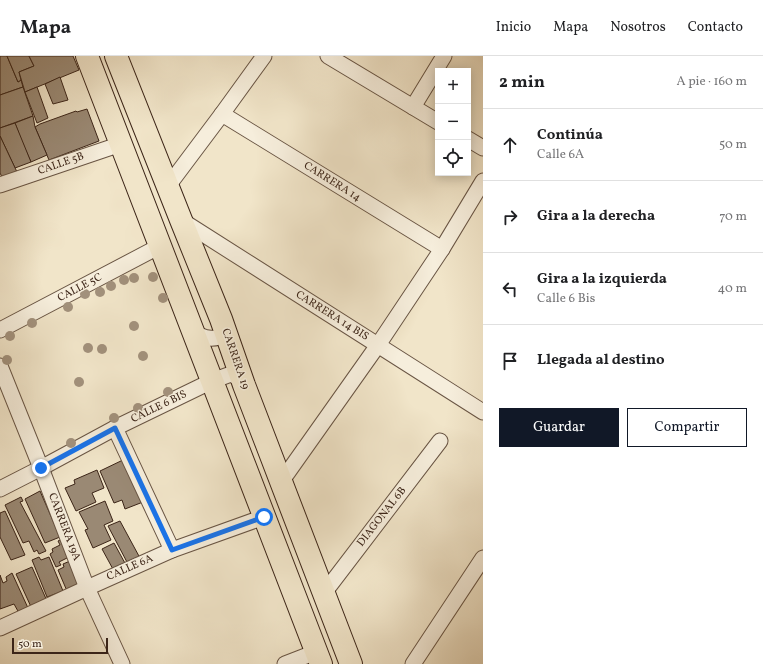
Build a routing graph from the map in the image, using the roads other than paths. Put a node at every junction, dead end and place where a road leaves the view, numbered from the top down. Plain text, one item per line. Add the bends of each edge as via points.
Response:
1 (87, 56) edge
2 (116, 56) edge
3 (264, 56) edge
4 (328, 56) edge
5 (444, 56) edge
6 (413, 106) junction
7 (222, 114) junction
8 (435, 120) edge
9 (471, 142) edge
10 (121, 144) junction
11 (483, 148) edge
12 (483, 181) edge
13 (0, 185) edge
14 (168, 186) junction
15 (181, 220) junction
16 (160, 246) junction
17 (442, 249) junction
18 (221, 319) junction
19 (0, 330) edge
20 (193, 332) junction
21 (378, 345) junction
22 (0, 366) edge
23 (212, 381) junction
24 (244, 385) junction
25 (482, 408) edge
26 (115, 428) junction
27 (440, 441) dead end
28 (41, 468) junction
29 (281, 482) junction
30 (0, 489) edge
31 (264, 517) junction
32 (172, 550) junction
33 (483, 558) edge
34 (479, 573) edge
35 (87, 588) junction
36 (324, 593) junction
37 (0, 628) edge
38 (318, 658) edge
39 (122, 664) edge
40 (285, 664) edge
41 (351, 664) edge
42 (413, 664) edge

1 - 10 highway
2 - 14 highway, CARRERA 19
3 - 7 street
4 - 6 street
5 - 6 street
6 - 8 street
7 - 14 street
7 - 17 street, CARRERA 14
9 - 11 street
10 - 13 street, CALLE 5B
10 - 16 highway
12 - 17 street
14 - 15 highway, CARRERA 19
15 - 18 highway, CARRERA 19
15 - 21 street, CARRERA 14 BIS
16 - 19 street, CALLE 5C
16 - 20 highway
17 - 21 street
18 - 20 street via 222,332 219,337 204,338
18 - 24 highway, CARRERA 19
20 - 23 highway
21 - 25 street, CARRERA 14 BIS
21 - 29 street
22 - 28 street, CARRERA 19A
23 - 24 street, CALLE 6 BIS via 231,374 237,376
23 - 26 street, CALLE 6 BIS
23 - 31 highway
24 - 29 highway, CARRERA 19
26 - 28 street, CALLE 6 BIS
26 - 32 street
27 - 36 street, DIAGONAL 6B
28 - 30 street, CALLE 6 BIS
28 - 35 street, CARRERA 19A
29 - 36 highway, CARRERA 19
31 - 32 street, CALLE 6A
31 - 38 highway
32 - 35 street, CALLE 6A
33 - 34 street
34 - 42 street
35 - 37 street, CALLE 6A
35 - 39 street, CARRERA 19A
36 - 41 highway, CARRERA 19
38 - 40 street

